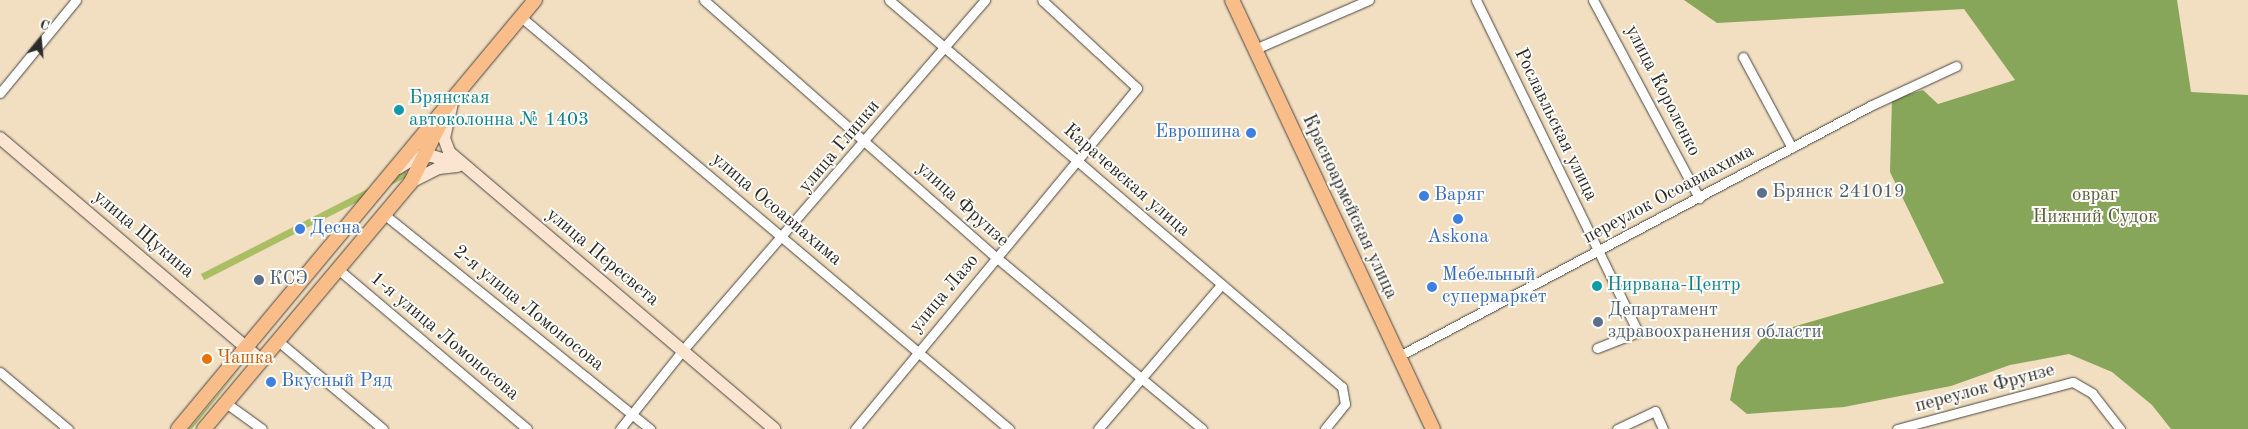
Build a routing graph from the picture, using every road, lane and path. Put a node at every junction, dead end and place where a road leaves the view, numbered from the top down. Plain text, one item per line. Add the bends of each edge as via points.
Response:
1 (76, 0) edge
2 (535, 0) edge
3 (704, 0) edge
4 (889, 0) edge
5 (985, 0) edge
6 (1042, 0) edge
7 (1232, 0) edge
8 (1369, 0) edge
9 (1476, 0) edge
10 (1593, 0) edge
11 (521, 17) junction
12 (944, 48) junction
13 (1255, 49) junction
14 (1743, 57) dead end
15 (1956, 66) dead end
16 (0, 93) edge
17 (453, 97) junction
18 (0, 138) edge
19 (866, 141) junction
20 (1792, 148) junction
21 (424, 156) junction
22 (1078, 161) junction
23 (466, 167) junction
24 (396, 169) junction
25 (411, 182) junction
26 (1700, 198) junction
27 (385, 215) junction
28 (784, 238) junction
29 (1598, 252) junction
30 (996, 258) junction
31 (339, 270) junction
32 (1221, 284) junction
33 (278, 340) junction
34 (246, 347) junction
35 (1597, 348) dead end
36 (682, 351) junction
37 (918, 353) junction
38 (1399, 356) junction
39 (262, 361) junction
40 (0, 372) edge
41 (1140, 377) junction
42 (226, 403) junction
43 (633, 414) junction
44 (68, 429) edge
45 (178, 429) edge
46 (204, 429) edge
47 (262, 429) edge
48 (383, 429) edge
49 (527, 429) edge
50 (620, 429) edge
51 (650, 429) edge
52 (774, 429) edge
53 (855, 429) edge
54 (1009, 429) edge
55 (1098, 429) edge
56 (1202, 429) edge
57 (1325, 429) edge
58 (1433, 429) edge
59 (1617, 429) edge
60 (1663, 429) edge
61 (1897, 429) edge
62 (2120, 429) edge

1 - 16 street
2 - 11 main road
3 - 19 street, улица Фрунзе
4 - 12 street, Карачевская улица
5 - 12 street, улица Глинки
6 - 22 street, улица Лазо via 1137,88
7 - 13 main road, Красноармейская улица
8 - 13 street
9 - 29 street, Рославльская улица
10 - 26 street, улица Короленко
11 - 17 main road
11 - 28 street, улица Осоавиахима
12 - 19 street, улица Глинки
12 - 22 street, Карачевская улица
13 - 38 main road, Красноармейская улица
14 - 20 street
15 - 20 street, переулок Осоавиахима
17 - 21 main road
17 - 23 main road, улица Пересвета via 444,138 449,152
17 - 24 main road
18 - 34 main road, улица Щукина
19 - 28 street, улица Глинки
19 - 30 street, улица Фрунзе
20 - 26 street, переулок Осоавиахима
21 - 23 main road
21 - 24 main road
21 - 25 main road
22 - 30 street, улица Лазо
22 - 32 street, Карачевская улица
23 - 25 main road via 438,168
23 - 36 main road, улица Пересвета
24 - 34 main road
25 - 27 main road
26 - 29 street, переулок Осоавиахима
27 - 31 main road
27 - 43 street, 2-я улица Ломоносова
28 - 36 street, улица Глинки
28 - 37 street, улица Осоавиахима
29 - 35 street, Рославльская улица via 1638,332
29 - 38 street, переулок Осоавиахима
30 - 37 street, улица Лазо
30 - 41 street, улица Фрунзе
31 - 33 main road
31 - 49 street, 1-я улица Ломоносова
32 - 41 street
32 - 57 street, Карачевская улица via 1342,386 1345,404
33 - 39 main road
33 - 48 street
34 - 39 main road, улица Щукина
34 - 45 main road
36 - 43 street, улица Глинки
36 - 52 main road, улица Пересвета
37 - 53 street, улица Лазо
37 - 54 street, улица Осоавиахима
38 - 58 main road, Красноармейская улица
39 - 42 main road
40 - 44 street
41 - 55 street
41 - 56 street, улица Фрунзе
42 - 46 main road
42 - 47 street
43 - 50 street, улица Глинки
43 - 51 street, 2-я улица Ломоносова
59 - 60 street via 1655,411
61 - 62 street, переулок Фрунзе via 2074,382 2092,393

